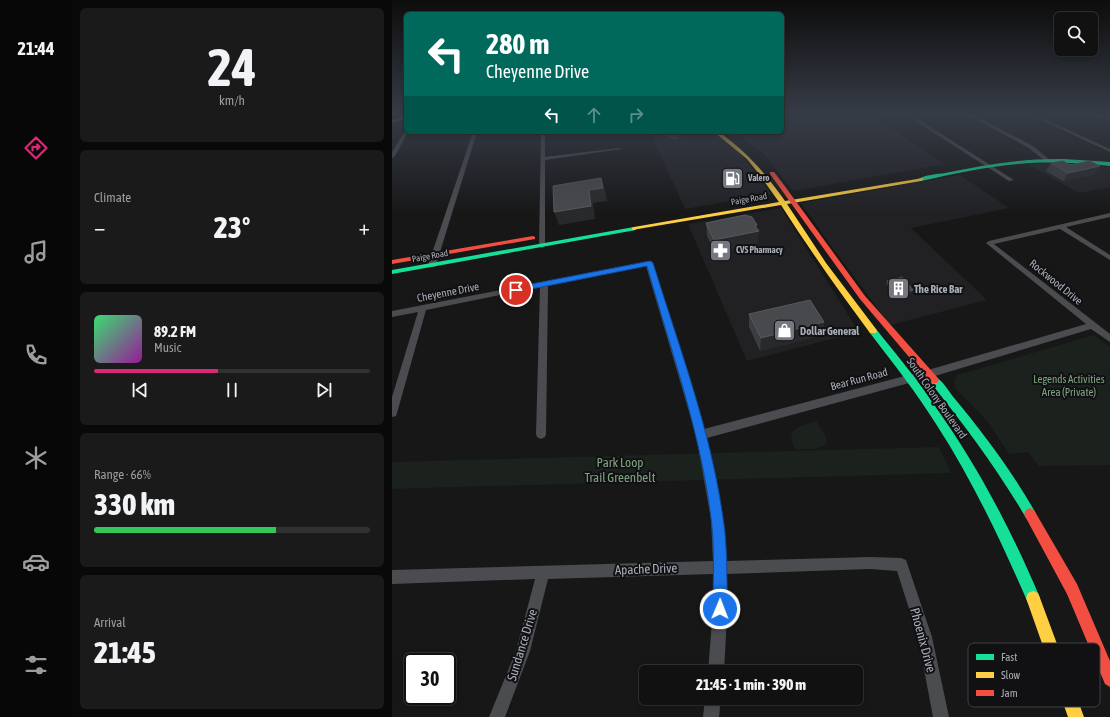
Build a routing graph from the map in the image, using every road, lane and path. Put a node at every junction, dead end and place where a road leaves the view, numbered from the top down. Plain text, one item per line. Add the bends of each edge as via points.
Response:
1 (398, 146) edge
2 (470, 146) edge
3 (542, 146) edge
4 (741, 146) joint
5 (958, 146) edge
6 (1030, 146) edge
7 (1100, 146) edge
8 (619, 149) dead end
9 (1110, 151) edge
10 (392, 156) edge
11 (1045, 158) junction
12 (542, 159) junction
13 (1110, 160) edge
14 (986, 164) junction
15 (1110, 164) edge
16 (1011, 180) dead end
17 (792, 198) junction
18 (781, 200) junction
19 (1110, 215) edge
20 (1062, 227) junction
21 (542, 241) junction
22 (822, 242) junction
23 (814, 250) junction
24 (436, 254) junction
25 (1110, 258) edge
26 (392, 262) edge
27 (432, 265) junction
28 (392, 272) edge
29 (544, 284) junction
30 (853, 286) junction
31 (841, 288) junction
32 (423, 308) junction
33 (392, 314) edge
34 (1092, 325) junction
35 (1110, 339) edge
36 (929, 373) junction
37 (909, 378) junction
38 (392, 412) edge
39 (541, 434) dead end
40 (701, 435) junction
41 (901, 565) joint
42 (720, 567) junction
43 (543, 572) junction
44 (392, 577) edge
45 (1049, 643) edge
46 (1095, 643) edge
47 (1100, 655) edge
48 (716, 665) edge
49 (1110, 679) edge
50 (712, 705) edge
51 (1072, 707) edge
52 (497, 717) edge
53 (711, 717) edge
54 (941, 717) edge
55 (1076, 717) edge

1 - 10 street
2 - 24 street
3 - 12 street
4 - 17 main road, South Colony Boulevard via 761,160
4 - 18 main road, South Colony Boulevard
5 - 14 street
6 - 11 street
7 - 9 street
8 - 12 street
11 - 13 main road, Paige Road via 1079,156
11 - 14 main road, Paige Road
11 - 15 main road, Paige Road
12 - 21 street
14 - 16 street
14 - 17 main road, Paige Road
17 - 18 main road, Paige Road
17 - 22 main road, South Colony Boulevard
18 - 21 main road, Paige Road
18 - 23 main road, South Colony Boulevard
19 - 20 street
20 - 25 street
20 - 34 street, Rockwood Drive via 989,243
21 - 24 main road, Paige Road
21 - 27 main road, Paige Road
22 - 23 main road
22 - 30 main road, South Colony Boulevard
23 - 31 main road, South Colony Boulevard
24 - 26 main road, Paige Road
24 - 27 street
27 - 28 main road, Paige Road
29 - 32 street, Cheyenne Drive
29 - 39 street
29 - 40 street, Cheyenne Drive via 650,263
30 - 31 main road
30 - 36 main road, South Colony Boulevard
31 - 37 main road, South Colony Boulevard
32 - 33 street, Cheyenne Drive
32 - 38 street
34 - 35 street, Rockwood Drive
34 - 36 street, Bear Run Road
36 - 37 street, Bear Run Road
36 - 46 main road, South Colony Boulevard via 978,434 1017,490 1072,589
37 - 40 street, Bear Run Road
37 - 45 main road, South Colony Boulevard via 939,419 993,512 1035,605
40 - 42 street via 717,519
41 - 42 street, Apache Drive via 870,563
41 - 54 street, Phoenix Drive via 925,637
42 - 43 street, Apache Drive
42 - 48 street via 721,596
43 - 44 street, Apache Drive
43 - 52 street, Sundance Drive via 523,651
47 - 49 main road, South Colony Boulevard
50 - 53 street
51 - 55 main road, South Colony Boulevard

